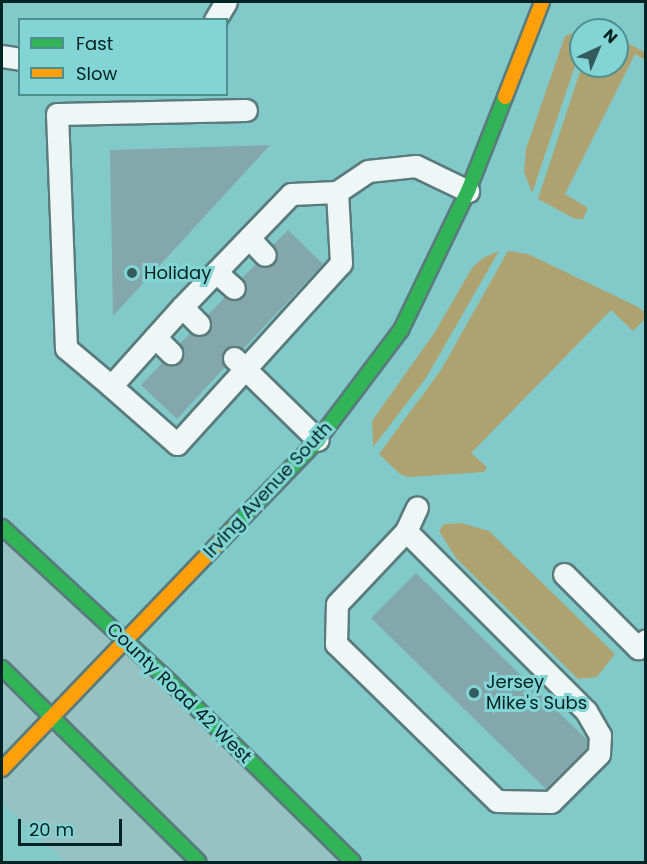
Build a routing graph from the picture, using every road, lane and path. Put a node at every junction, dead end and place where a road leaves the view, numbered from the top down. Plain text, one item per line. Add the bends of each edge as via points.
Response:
1 (226, 2) edge
2 (542, 2) edge
3 (216, 18) edge
4 (2, 56) edge
5 (18, 59) edge
6 (246, 110) dead end
7 (468, 191) junction
8 (337, 192) junction
9 (249, 238) junction
10 (265, 255) dead end
11 (216, 272) junction
12 (234, 288) dead end
13 (182, 307) junction
14 (199, 324) dead end
15 (155, 338) junction
16 (171, 353) dead end
17 (240, 365) junction
18 (111, 386) junction
19 (318, 440) junction
20 (417, 507) dead end
21 (2, 526) edge
22 (406, 531) junction
23 (564, 574) dead end
24 (645, 640) edge
25 (125, 641) junction
26 (2, 668) edge
27 (52, 717) junction
28 (2, 769) edge
29 (199, 862) edge
30 (353, 862) edge

1 - 3 lane
2 - 7 main road, Irving Avenue South
4 - 5 lane
6 - 18 lane via 57,114 66,348
7 - 8 lane via 416,166 368,171
7 - 19 main road, Irving Avenue South via 401,330
8 - 9 lane via 291,194
8 - 17 lane via 341,262 305,293
9 - 10 lane
9 - 11 lane
11 - 12 lane
11 - 13 lane
13 - 14 lane
13 - 15 lane
15 - 16 lane
15 - 18 lane
17 - 18 lane via 212,395 177,444
17 - 19 lane
19 - 25 main road, Irving Avenue South
20 - 22 lane
21 - 25 main road, County Road 42 West
22 - 22 lane via 337,604 336,644 497,801 551,802 599,754 600,735 586,711
23 - 24 lane via 638,648
25 - 27 main road, Irving Avenue South
25 - 30 main road, County Road 42 West
26 - 27 main road
27 - 28 main road, Irving Avenue South
27 - 29 main road

